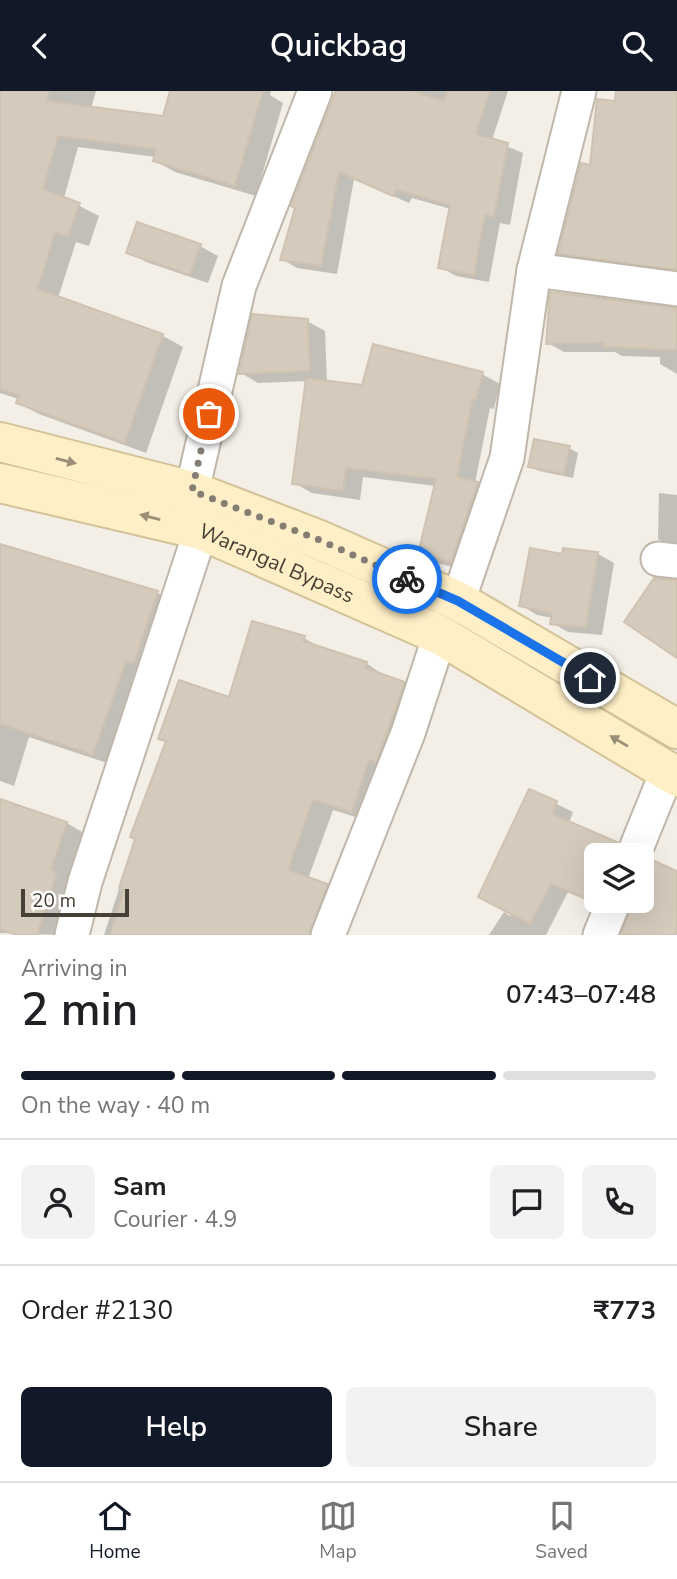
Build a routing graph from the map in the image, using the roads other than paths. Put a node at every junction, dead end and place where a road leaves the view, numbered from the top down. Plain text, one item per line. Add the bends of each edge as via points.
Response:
1 (315, 91) edge
2 (579, 91) edge
3 (534, 270) junction
4 (677, 289) edge
5 (0, 442) edge
6 (0, 484) edge
7 (192, 491) junction
8 (201, 530) junction
9 (458, 601) junction
10 (440, 635) junction
11 (677, 729) edge
12 (673, 773) edge
13 (639, 843) edge
14 (609, 913) edge
15 (72, 935) edge
16 (328, 935) edge
17 (600, 935) edge

1 - 7 street via 239,286
2 - 3 street
3 - 4 street
3 - 9 street via 507,458
5 -> 7 main road
8 -> 6 main road, Warangal Bypass
7 - 9 main road
8 - 10 main road, Warangal Bypass
8 - 15 street via 89,869
9 - 11 main road
12 -> 10 main road, Warangal Bypass
10 - 16 street via 408,733
12 - 13 street
14 - 17 street

